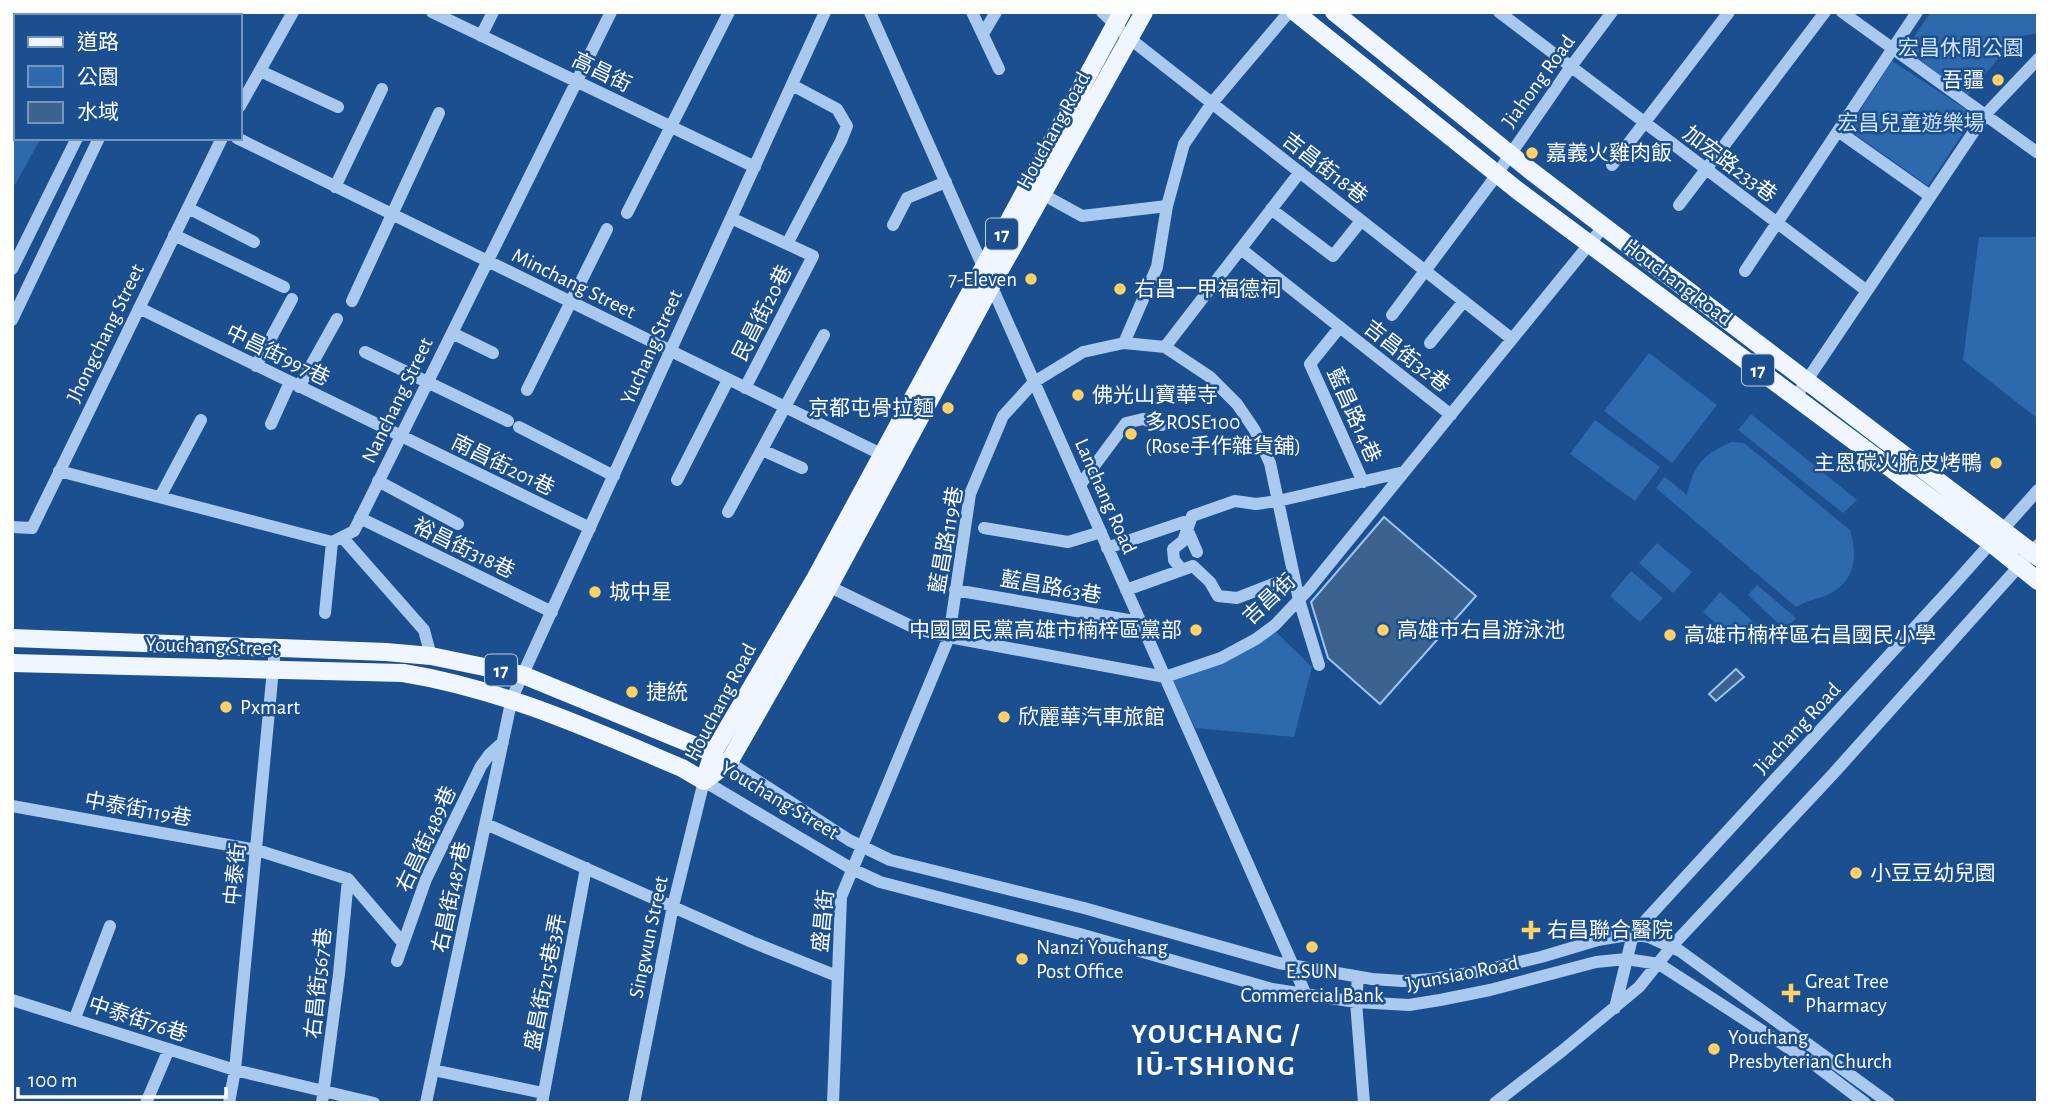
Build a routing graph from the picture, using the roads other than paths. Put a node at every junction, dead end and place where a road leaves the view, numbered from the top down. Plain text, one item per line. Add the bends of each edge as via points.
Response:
1 (293, 12) edge
2 (432, 12) edge
3 (493, 12) edge
4 (611, 12) edge
5 (729, 12) edge
6 (825, 12) edge
7 (870, 12) edge
8 (972, 12) edge
9 (996, 12) edge
10 (1102, 12) edge
11 (1144, 12) edge
12 (1289, 12) edge
13 (1295, 12) edge
14 (1334, 12) edge
15 (1499, 12) edge
16 (1612, 12) edge
17 (1730, 12) edge
18 (1825, 12) edge
19 (1842, 12) edge
20 (1917, 12) edge
21 (1119, 19) edge
22 (983, 34) junction
23 (481, 36) junction
24 (1129, 38) junction
25 (1892, 49) junction
26 (2038, 59) edge
27 (1570, 68) junction
28 (999, 69) dead end
29 (260, 71) junction
30 (576, 81) junction
31 (792, 85) junction
32 (382, 89) dead end
33 (242, 102) edge
34 (1212, 104) junction
35 (338, 107) dead end
36 (439, 113) dead end
37 (1985, 115) junction
38 (1644, 124) junction
39 (670, 126) junction
40 (1838, 131) junction
41 (76, 140) edge
42 (98, 140) edge
43 (221, 140) edge
44 (241, 140) edge
45 (2038, 153) edge
46 (1509, 154) junction
47 (1612, 165) dead end
48 (755, 167) junction
49 (1706, 170) junction
50 (1300, 172) junction
51 (1497, 174) junction
52 (946, 182) junction
53 (335, 187) junction
54 (1044, 195) junction
55 (1930, 197) junction
56 (1679, 205) dead end
57 (1167, 206) junction
58 (188, 208) junction
59 (1271, 209) junction
60 (627, 213) dead end
61 (392, 215) junction
62 (731, 218) junction
63 (1361, 220) junction
64 (1777, 223) junction
65 (893, 225) dead end
66 (1604, 226) junction
67 (607, 229) dead end
68 (174, 235) junction
69 (254, 242) dead end
70 (787, 244) junction
71 (1590, 244) junction
72 (1241, 249) junction
73 (487, 262) junction
74 (984, 268) junction
75 (12, 269) edge
76 (1425, 269) junction
77 (1745, 271) dead end
78 (991, 286) junction
79 (284, 287) dead end
80 (1867, 291) junction
81 (292, 299) dead end
82 (352, 301) dead end
83 (1464, 301) junction
84 (571, 303) junction
85 (139, 308) junction
86 (1392, 315) dead end
87 (337, 319) dead end
88 (12, 320) edge
89 (1340, 327) junction
90 (452, 332) junction
91 (824, 335) dead end
92 (1512, 339) junction
93 (1124, 343) junction
94 (1430, 343) dead end
95 (1165, 347) junction
96 (365, 352) dead end
97 (671, 352) junction
98 (493, 353) dead end
99 (1310, 364) joint
100 (256, 366) junction
101 (728, 380) junction
102 (1807, 380) junction
103 (427, 382) junction
104 (1034, 382) junction
105 (295, 385) junction
106 (746, 388) junction
107 (527, 390) dead end
108 (1795, 398) junction
109 (785, 408) junction
110 (1451, 415) junction
111 (201, 421) dead end
112 (271, 424) dead end
113 (1162, 425) dead end
114 (400, 437) junction
115 (762, 450) junction
116 (888, 458) junction
117 (802, 468) dead end
118 (59, 471) junction
119 (1404, 472) junction
120 (614, 476) junction
121 (677, 480) dead end
122 (379, 481) junction
123 (1363, 482) junction
124 (1080, 485) junction
125 (2038, 491) edge
126 (160, 497) junction
127 (1278, 502) junction
128 (728, 512) dead end
129 (360, 518) junction
130 (458, 524) dead end
131 (12, 527) edge
132 (590, 528) junction
133 (984, 528) dead end
134 (2004, 529) junction
135 (1101, 533) junction
136 (337, 539) junction
137 (1992, 544) junction
138 (1107, 548) junction
139 (2036, 551) edge
140 (1197, 552) dead end
141 (2019, 566) junction
142 (1182, 570) junction
143 (1294, 576) junction
144 (2038, 581) edge
145 (822, 583) junction
146 (956, 590) junction
147 (1126, 590) junction
148 (1299, 600) junction
149 (552, 612) junction
150 (325, 613) dead end
151 (1140, 622) junction
152 (949, 637) junction
153 (12, 638) edge
154 (275, 648) junction
155 (431, 656) junction
156 (12, 663) edge
157 (1319, 665) dead end
158 (275, 671) junction
159 (523, 675) junction
160 (1165, 677) junction
161 (512, 698) junction
162 (503, 742) junction
163 (721, 758) junction
164 (704, 781) junction
165 (12, 806) edge
166 (486, 824) junction
167 (863, 847) junction
168 (257, 850) junction
169 (586, 868) junction
170 (852, 869) junction
171 (348, 879) junction
172 (673, 906) junction
173 (110, 926) dead end
174 (1633, 934) junction
175 (403, 943) junction
176 (1672, 946) junction
177 (1626, 959) junction
178 (397, 961) dead end
179 (1659, 964) junction
180 (1293, 965) junction
181 (837, 976) junction
182 (1358, 977) junction
183 (1306, 995) junction
184 (12, 1000) edge
185 (1356, 1002) junction
186 (1615, 1008) junction
187 (75, 1018) junction
188 (169, 1049) junction
189 (235, 1070) junction
190 (433, 1070) junction
191 (323, 1097) edge
192 (542, 1098) edge
193 (146, 1103) edge
194 (229, 1103) edge
195 (374, 1103) edge
196 (426, 1103) edge
197 (634, 1103) edge
198 (833, 1103) edge
199 (1364, 1103) edge
200 (1495, 1103) edge
201 (1865, 1103) edge
202 (1889, 1103) edge

1 - 29 street
2 - 23 street, 高昌街
3 - 23 street
4 - 30 street, Nanchang Street
5 - 39 street
6 - 31 street, Yuchang Street
7 - 52 street, Lanchang Road
8 - 22 street
9 - 22 street
10 - 21 street, 吉昌街18巷
11 - 24 main road, Houchang Road / 17
12 - 34 street
13 - 51 main road, Houchang Road / 17
14 - 46 main road, Houchang Road / 17
15 - 27 street, 加宏路233巷
16 - 27 street, Jiahong Road
17 - 38 street
18 - 49 street
19 - 25 street
20 - 25 street
21 - 24 street, 吉昌街18巷
21 - 74 main road, Houchang Road / 17
22 - 28 street
23 - 30 street, 高昌街
24 - 34 street, 吉昌街18巷
24 - 54 main road, Houchang Road / 17
25 - 37 street
25 - 40 street
26 - 37 street
27 - 38 street, 加宏路233巷
27 - 46 street, Jiahong Road
29 - 33 street
29 - 35 street
30 - 39 street, 高昌街
30 - 73 street, Nanchang Street
31 - 48 street, Yuchang Street
31 - 70 street via 837,109 847,126
32 - 53 street
34 - 50 street, 吉昌街18巷
34 - 57 street via 1184,144
36 - 61 street
37 - 45 street
37 - 55 street
38 - 47 street
38 - 49 street, 加宏路233巷
39 - 48 street, 高昌街
39 - 60 street
40 - 55 street
40 - 64 street
41 - 75 street
42 - 88 street
43 - 58 street, Jhongchang Street
44 - 53 street, Minchang Street
46 - 51 street, Jiahong Road
46 - 66 main road, Houchang Road / 17
48 - 62 street, Yuchang Street
49 - 56 street
49 - 64 street, 加宏路233巷
50 - 59 street
50 - 63 street, 吉昌街18巷
51 - 71 main road, Houchang Road / 17
51 - 76 street, Jiahong Road
52 - 65 street via 906,198
52 - 74 street, Lanchang Road
53 - 61 street, Minchang Street
54 - 57 street via 1082,216
54 - 78 main road, Houchang Road / 17
55 - 80 street
57 - 93 street via 1157,267
58 - 68 street, Jhongchang Street
58 - 69 street
59 - 63 street via 1334,256
59 - 72 street
61 - 73 street, Minchang Street
61 - 82 street
62 - 70 street
62 - 97 street, Yuchang Street
63 - 76 street, 吉昌街18巷
64 - 77 street
64 - 80 street, 加宏路233巷
66 - 71 street, 吉昌街
66 - 102 main road, Houchang Road / 17
67 - 84 street
68 - 79 street
68 - 85 street, Jhongchang Street
70 - 106 street, 民昌街20巷 via 813,256
71 - 92 street, 吉昌街
71 - 108 main road, Houchang Road / 17
72 - 89 street, 吉昌街32巷
72 - 95 street
73 - 84 street, Minchang Street
73 - 90 street, Nanchang Street
74 - 78 street, Lanchang Road
74 - 116 main road, Houchang Road / 17
76 - 83 street, 吉昌街18巷
76 - 86 street, Jiahong Road
78 - 104 street, Lanchang Road
78 - 116 main road, Houchang Road / 17
80 - 102 street
81 - 100 street
83 - 92 street, 吉昌街18巷
83 - 94 street
84 - 97 street, Minchang Street
84 - 107 street
85 - 100 street, 中昌街997巷
85 - 118 street, Jhongchang Street
87 - 105 street
89 - 99 street, 吉昌街32巷
89 - 110 street, 吉昌街32巷
90 - 98 street
90 - 103 street, Nanchang Street
91 - 109 street
92 - 110 street, 吉昌街
93 - 95 street
93 - 104 street, 藍昌路119巷 via 1083,352
95 - 127 street via 1210,377 1237,404 1270,463
96 - 103 street
97 - 101 street, Minchang Street
97 - 120 street, Yuchang Street
99 - 123 street, 藍昌路14巷
100 - 105 street, 中昌街997巷
101 - 106 street, Minchang Street
101 - 121 street
102 - 108 street
102 - 134 main road, Houchang Road / 17
103 - 114 street, Nanchang Street
103 - 120 street
104 - 124 street, Lanchang Road
104 - 146 street, 藍昌路119巷 via 1003,416 970,494
105 - 112 street
105 - 114 street, 中昌街997巷
106 - 109 street, Minchang Street
108 - 137 main road, Houchang Road / 17
109 - 115 street
109 - 116 street, Minchang Street
110 - 119 street, 吉昌街
111 - 126 street
113 - 124 street via 1143,419 1126,423
114 - 122 street, Nanchang Street
114 - 132 street, 南昌街201巷
115 - 117 street
115 - 128 street
116 - 145 main road, Houchang Road / 17
118 - 126 street
118 - 131 street, Jhongchang Street via 32,528
119 - 123 street, 藍昌路14巷
119 - 148 street, 吉昌街
120 - 132 street, Yuchang Street
122 - 129 street, Nanchang Street
122 - 130 street
123 - 127 street, 藍昌路14巷
124 - 135 street, Lanchang Road
125 - 134 street, Jiachang Road
126 - 136 street
127 - 142 street, 藍昌路14巷 via 1235,501 1192,516 1183,541 1173,549
127 - 143 street
129 - 136 street, Nanchang Street via 354,531
129 - 149 street, 裕昌街318巷
132 - 149 street, Yuchang Street
133 - 135 street via 1068,541
134 - 137 street, Jiachang Road
134 - 139 main road, Houchang Road / 17
135 - 138 street, Lanchang Road
136 - 150 street
136 - 155 street via 424,630
137 - 141 main road, Houchang Road / 17
137 - 174 street, Jiachang Road
138 - 140 street via 1184,522
138 - 147 street, Lanchang Road
139 - 141 street
141 - 144 main road, Houchang Road / 17
141 - 176 street
142 - 143 street via 1192,566 1218,596 1237,598
142 - 147 street
143 - 148 street
145 - 152 street, 吉昌街 via 917,629
145 - 163 main road, Houchang Road / 17
146 - 151 street, 藍昌路63巷
146 - 152 street, 藍昌路119巷
147 - 151 street, Lanchang Road
148 - 157 street
148 - 160 street, 吉昌街 via 1256,639 1221,658
149 - 159 street, Yuchang Street
151 - 160 street, Lanchang Road
152 - 160 street, 吉昌街
152 - 167 street, 盛昌街
153 - 154 main road, Youchang Street / 17
154 - 155 main road, Youchang Street / 17
154 - 158 street, 中泰街
155 - 159 main road, Youchang Street / 17
156 - 158 main road, Youchang Street / 17
158 - 161 main road, Youchang Street / 17 via 403,673
158 - 168 street, 中泰街
159 - 161 street, Yuchang Street
159 - 163 main road, Youchang Street / 17
160 - 180 street, Lanchang Road
161 - 162 street, 右昌街487巷
161 - 164 main road, Youchang Street / 17
162 - 166 street, 右昌街487巷
162 - 175 street, 右昌街489巷 via 481,766 426,879
163 - 164 main road, Houchang Road / 17
163 - 167 street, Youchang Street
164 - 170 street, Youchang Street
164 - 172 street, Singwun Street
165 - 168 street, 中泰街119巷
166 - 169 street
166 - 190 street, 右昌街487巷
167 - 170 street, 盛昌街
167 - 180 street, Youchang Street via 890,860
168 - 171 street, 中泰街119巷
168 - 189 street, 中泰街
169 - 172 street
169 - 192 street, 盛昌街215巷3弄
170 - 181 street, 盛昌街 via 841,897
170 - 183 street, Youchang Street via 880,882
171 - 175 street
171 - 191 street, 右昌街567巷
172 - 181 street
172 - 197 street, Singwun Street
173 - 187 street
174 - 176 street, Jyunsiao Road
174 - 177 street, Jiachang Road
174 - 182 street, Jyunsiao Road via 1433,979
175 - 178 street, 右昌街489巷
176 - 179 street
176 - 202 street, Jyunsiao Road
177 - 179 street, Jyunsiao Road
177 - 185 street, Jyunsiao Road via 1596,962 1440,1000
177 - 186 street, Jiachang Road
179 - 186 street
179 - 201 street, Jyunsiao Road
180 - 182 street, Jyunsiao Road
180 - 183 street, Lanchang Road
181 - 198 street, 盛昌街
182 - 185 street
183 - 185 street, Youchang Street
184 - 187 street, 中泰街76巷
185 - 199 street
186 - 200 street
187 - 188 street, 中泰街76巷
188 - 189 street, 中泰街76巷
188 - 193 street
189 - 191 street, 中泰街76巷
189 - 194 street, 中泰街
190 - 192 street
190 - 196 street, 右昌街487巷
191 - 195 street, 中泰街76巷

